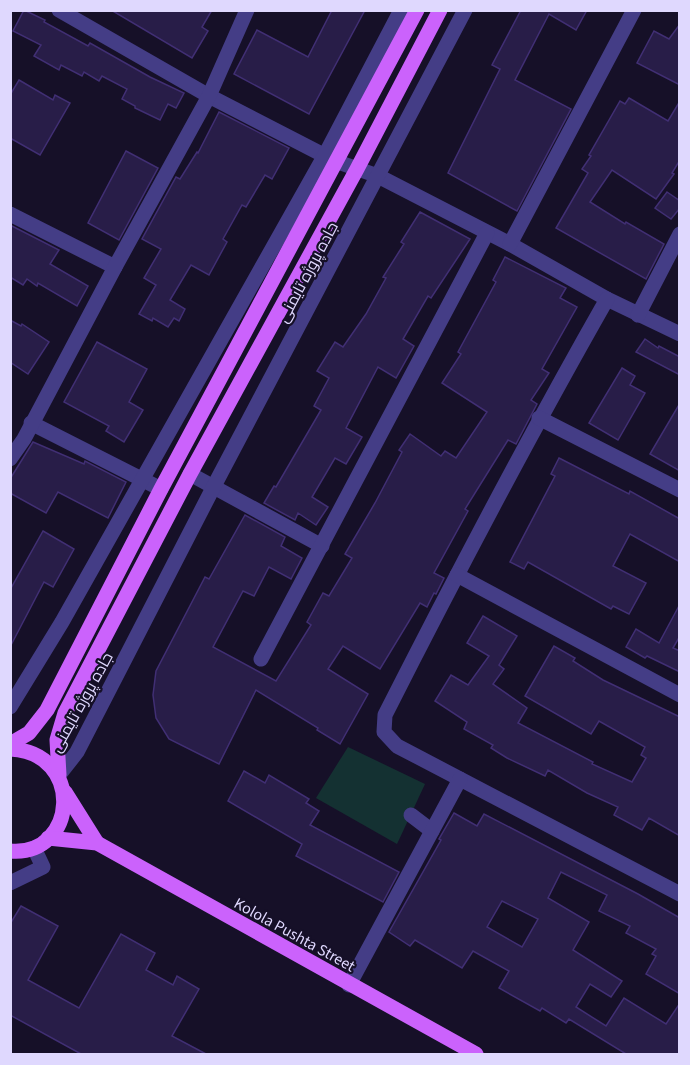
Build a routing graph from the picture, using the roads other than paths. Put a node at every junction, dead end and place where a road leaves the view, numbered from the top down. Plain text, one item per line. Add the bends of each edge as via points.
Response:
1 (59, 10) edge
2 (248, 10) edge
3 (401, 10) edge
4 (417, 10) edge
5 (440, 10) edge
6 (465, 10) edge
7 (634, 10) edge
8 (209, 96) junction
9 (330, 158) junction
10 (357, 169) junction
11 (378, 176) junction
12 (10, 214) edge
13 (487, 233) junction
14 (680, 234) edge
15 (510, 244) junction
16 (115, 267) junction
17 (607, 299) junction
18 (638, 315) junction
19 (680, 334) edge
20 (539, 418) junction
21 (31, 423) junction
22 (17, 436) edge
23 (10, 459) edge
24 (190, 474) junction
25 (141, 479) junction
26 (214, 486) junction
27 (161, 489) junction
28 (680, 490) edge
29 (322, 546) junction
30 (457, 575) junction
31 (261, 659) dead end
32 (680, 695) edge
33 (10, 707) edge
34 (10, 747) edge
35 (59, 775) junction
36 (460, 779) junction
37 (65, 791) junction
38 (411, 815) dead end
39 (432, 831) junction
40 (48, 838) junction
41 (97, 843) junction
42 (34, 848) junction
43 (10, 851) edge
44 (10, 883) edge
45 (680, 894) edge
46 (349, 985) junction
47 (476, 1054) edge

1 - 8 street
2 - 8 street
3 - 9 street, جاده پروژه تایمنی
4 - 9 main road, جاده پروژه تایمنی
5 - 10 main road, جاده پروژه تایمنی
6 - 11 street, جاده پروژه تایمنی
7 - 15 street
8 - 9 street
8 - 16 street
9 - 10 street
9 - 25 street, جاده پروژه تایمنی
9 - 27 main road, جاده پروژه تایمنی
10 - 11 street
10 - 24 main road, جاده پروژه تایمنی
11 - 13 street
11 - 26 street, جاده پروژه تایمنی
12 - 16 street
13 - 15 street
13 - 29 street
14 - 18 street
15 - 17 street
16 - 21 street
17 - 18 street
17 - 20 street
18 - 19 street
20 - 28 street
20 - 30 street
21 - 22 street
21 - 25 street
22 - 23 street
24 - 26 street
24 - 35 main road, جاده پروژه تایمنی via 65,713 57,740
25 - 27 street
25 - 33 street, جاده پروژه تایمنی
26 - 29 street
26 - 35 street, جاده پروژه تایمنی via 77,752
27 - 34 main road, جاده پروژه تایمنی via 47,710 29,733
29 - 31 street
30 - 32 street
30 - 36 street via 385,715 384,732 397,746
34 - 35 main road via 34,753
35 - 37 main road
36 - 39 street
36 - 45 street
37 - 40 main road via 65,809
37 - 41 main road
38 - 39 street
39 - 46 street
40 - 41 main road
40 - 42 main road
41 - 46 main road, Kolola Pushta Street
42 - 43 main road
42 - 44 street via 43,867
46 - 47 main road, Kolola Pushta Street

